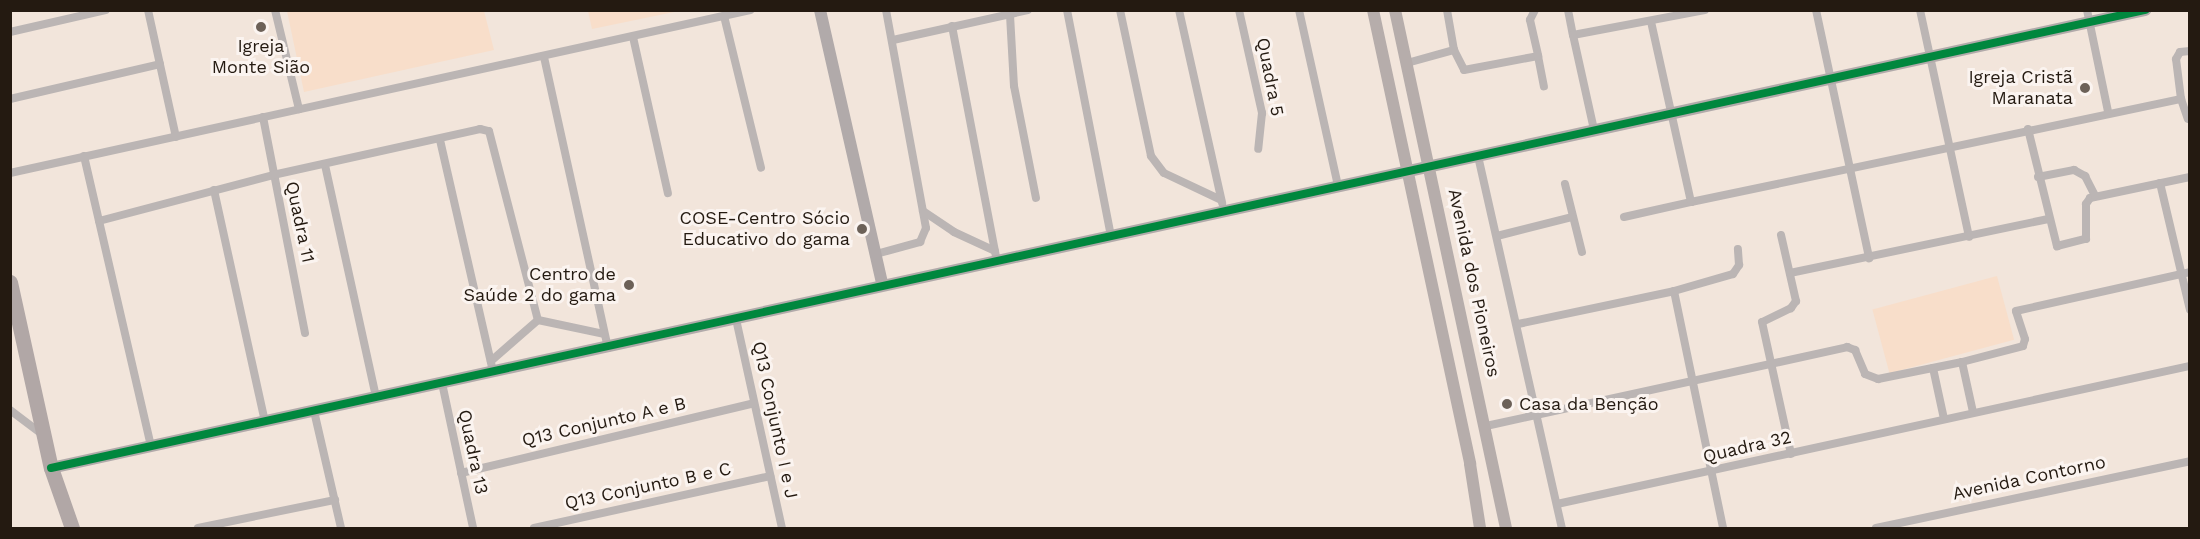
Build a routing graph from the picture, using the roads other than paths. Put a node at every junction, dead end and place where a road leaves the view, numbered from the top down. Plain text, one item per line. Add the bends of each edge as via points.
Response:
1 (106, 10) edge
2 (148, 10) edge
3 (275, 10) edge
4 (750, 10) edge
5 (820, 10) edge
6 (886, 10) edge
7 (1028, 10) edge
8 (1067, 10) edge
9 (1120, 10) edge
10 (1179, 10) edge
11 (1239, 10) edge
12 (1299, 10) edge
13 (1395, 10) edge
14 (1447, 10) edge
15 (1535, 10) edge
16 (1568, 10) edge
17 (1705, 10) edge
18 (1816, 10) edge
19 (1920, 10) edge
20 (2145, 10) edge
21 (1375, 12) edge
22 (1010, 15) junction
23 (724, 16) junction
24 (2088, 17) edge
25 (1652, 22) junction
26 (951, 26) junction
27 (10, 32) edge
28 (1573, 35) junction
29 (633, 37) junction
30 (893, 40) junction
31 (1454, 50) junction
32 (2190, 51) edge
33 (1538, 56) junction
34 (1931, 56) junction
35 (544, 57) junction
36 (1407, 63) junction
37 (160, 64) junction
38 (1829, 78) junction
39 (1544, 86) dead end
40 (10, 99) edge
41 (2181, 99) junction
42 (299, 109) junction
43 (2108, 111) junction
44 (1673, 113) junction
45 (263, 117) junction
46 (2188, 119) dead end
47 (2028, 129) junction
48 (1594, 130) junction
49 (176, 137) junction
50 (440, 140) junction
51 (1950, 146) junction
52 (1258, 149) dead end
53 (84, 156) junction
54 (1478, 156) junction
55 (325, 165) junction
56 (1430, 165) junction
57 (761, 168) dead end
58 (1849, 170) junction
59 (1406, 171) junction
60 (10, 173) edge
61 (273, 175) junction
62 (2038, 177) junction
63 (2190, 177) edge
64 (1565, 183) dead end
65 (2160, 183) junction
66 (1338, 186) junction
67 (214, 190) junction
68 (668, 193) dead end
69 (2095, 196) junction
70 (1036, 198) dead end
71 (1691, 202) junction
72 (1223, 206) junction
73 (923, 212) junction
74 (1572, 217) junction
75 (1624, 217) dead end
76 (2048, 219) junction
77 (99, 220) junction
78 (1780, 235) dead end
79 (1497, 236) junction
80 (1111, 237) junction
81 (1969, 237) junction
82 (1738, 249) dead end
83 (1582, 252) dead end
84 (876, 254) junction
85 (996, 256) junction
86 (1869, 258) junction
87 (2186, 272) edge
88 (1790, 273) junction
89 (10, 282) edge
90 (882, 284) junction
91 (1674, 291) junction
92 (1460, 301) junction
93 (1436, 304) junction
94 (2190, 309) edge
95 (736, 319) junction
96 (538, 321) junction
97 (1518, 324) junction
98 (305, 333) dead end
99 (604, 334) junction
100 (608, 348) junction
101 (1962, 362) junction
102 (492, 366) junction
103 (1769, 366) junction
104 (2190, 366) edge
105 (1933, 368) junction
106 (1694, 381) junction
107 (442, 383) junction
108 (376, 397) junction
109 (753, 403) junction
110 (10, 410) edge
111 (314, 411) junction
112 (1973, 412) junction
113 (1537, 415) junction
114 (1944, 418) junction
115 (265, 422) junction
116 (1486, 426) junction
117 (42, 435) junction
118 (151, 447) junction
119 (1791, 454) junction
120 (2190, 461) edge
121 (51, 468) junction
122 (1713, 472) junction
123 (461, 473) junction
124 (770, 476) junction
125 (335, 500) junction
126 (1557, 504) junction
127 (72, 528) edge
128 (198, 528) edge
129 (341, 528) edge
130 (473, 528) edge
131 (534, 528) edge
132 (782, 528) edge
133 (1480, 528) edge
134 (1506, 528) edge
135 (1562, 528) edge
136 (1723, 528) edge
137 (1876, 528) edge

1 - 27 street
2 - 37 street
3 - 42 street
4 - 23 street
5 - 84 street
6 - 30 street
7 - 22 street
8 - 80 street
9 - 72 street via 1151,156 1164,173
10 - 72 street
11 - 52 street, Quadra 5 via 1262,113
12 - 66 street
13 - 36 main road, Avenida dos Pioneiros
14 - 31 street
15 - 33 street via 1530,20
16 - 28 street
17 - 25 street
18 - 38 street
19 - 34 street
20 - 24 street
21 - 59 main road
22 - 26 street
22 - 70 street via 1014,86
23 - 29 street
23 - 57 street
24 - 34 street
24 - 43 street
25 - 28 street
25 - 44 street
26 - 30 street
26 - 85 street
28 - 48 street
29 - 35 street
29 - 68 street
30 - 73 street
31 - 33 street via 1466,71
31 - 36 street
32 - 41 street via 2180,52 2176,59
33 - 39 street
34 - 38 street
34 - 51 street
35 - 42 street
35 - 99 street
36 - 56 main road, Avenida dos Pioneiros
37 - 40 street
37 - 49 street
38 - 44 street
38 - 58 street
41 - 43 street
41 - 46 street
42 - 45 street
43 - 47 street
44 - 48 street
44 - 71 street
45 - 49 street
45 - 61 street, Quadra 11
47 - 51 street
47 - 62 street
48 - 54 street
49 - 53 street
50 - 55 street
50 - 96 street via 480,129 489,131 493,138
50 - 102 street
51 - 58 street
51 - 81 street
53 - 60 street
53 - 77 street
54 - 56 street
54 - 79 street
55 - 61 street
55 - 108 street
56 - 59 street
56 - 92 main road, Avenida dos Pioneiros
58 - 71 street
58 - 86 street
59 - 66 street
59 - 93 main road
61 - 67 street
61 - 98 street, Quadra 11
62 - 69 street via 2074,170 2085,176
62 - 76 street
63 - 65 street
64 - 74 street
65 - 69 street
65 - 87 street
66 - 72 street
67 - 77 street
67 - 115 street
69 - 76 street via 2087,201 2088,235 2080,242 2055,245
71 - 75 street
72 - 80 street
73 - 84 street via 926,228 920,242
73 - 85 street
74 - 79 street
74 - 83 street
76 - 81 street
77 - 118 street
78 - 88 street
79 - 97 street
80 - 85 street
81 - 86 street
82 - 91 street via 1739,265 1733,274
84 - 90 street
85 - 90 street
86 - 88 street
87 - 94 street
87 - 101 street via 2016,311 2025,339 2023,346
88 - 103 street via 1795,305 1762,322
89 - 117 highway
90 - 95 street
91 - 97 street
91 - 106 street
92 - 93 main road via 1452,306
92 - 116 main road, Avenida dos Pioneiros
93 - 133 main road
95 - 100 street
95 - 109 street, Q13 Conjunto I e J
96 - 99 street
96 - 102 street
97 - 113 street
99 - 100 street
100 - 102 street
101 - 105 street
101 - 112 street
102 - 107 street
103 - 105 street via 1847,347 1855,350 1865,374 1872,378
103 - 106 street
103 - 119 street
104 - 112 street, Quadra 32
105 - 114 street
106 - 113 street
106 - 122 street
107 - 108 street
107 - 123 street, Quadra 13
108 - 111 street
109 - 123 street, Q13 Conjunto A e B
109 - 124 street, Q13 Conjunto I e J
110 - 117 street
111 - 115 street
111 - 125 street
112 - 114 street, Quadra 32
113 - 116 street
113 - 126 street
114 - 119 street, Quadra 32
115 - 118 street
116 - 134 main road, Avenida dos Pioneiros
117 - 121 highway
118 - 121 street
119 - 122 street, Quadra 32
120 - 137 street, Avenida Contorno
121 - 127 highway
122 - 126 street, Quadra 32
122 - 136 street
123 - 130 street, Quadra 13
124 - 131 street, Q13 Conjunto B e C
124 - 132 street, Q13 Conjunto I e J
125 - 128 street
125 - 129 street
126 - 135 street

